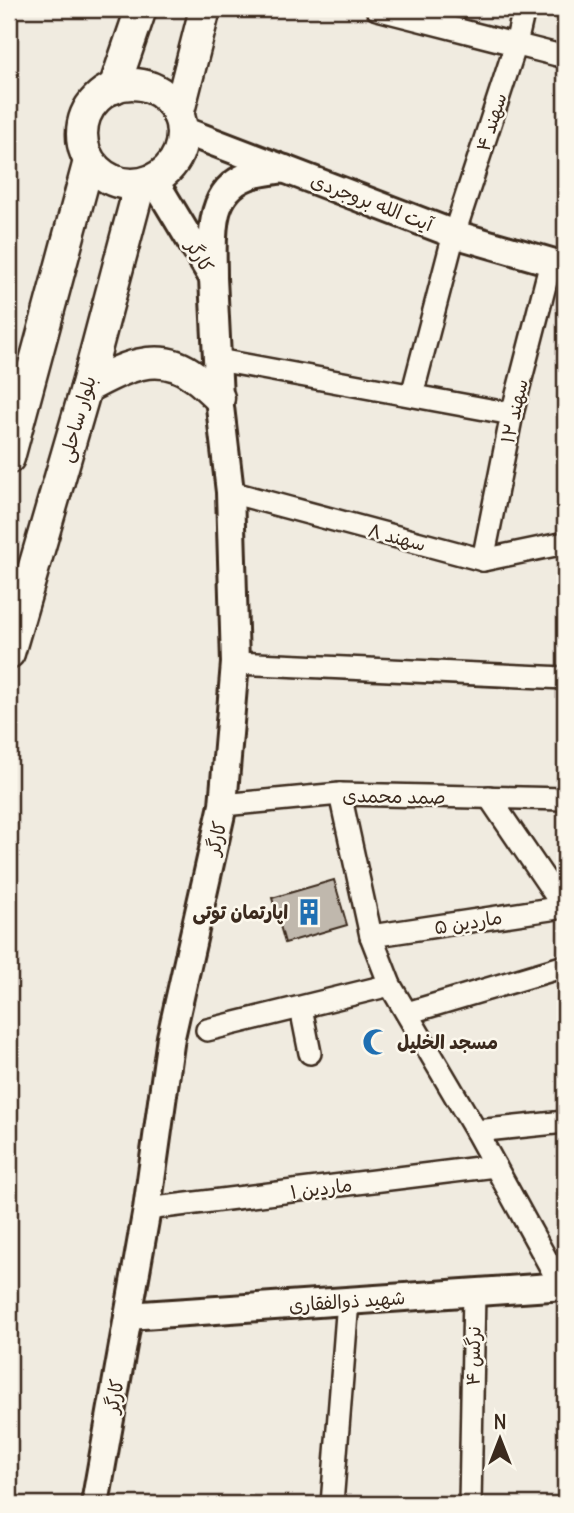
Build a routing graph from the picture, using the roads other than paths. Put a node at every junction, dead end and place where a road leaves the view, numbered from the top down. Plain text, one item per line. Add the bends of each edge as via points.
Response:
1 (141, 9) edge
2 (205, 9) edge
3 (377, 9) edge
4 (524, 9) edge
5 (516, 44) junction
6 (565, 57) edge
7 (114, 88) junction
8 (180, 123) junction
9 (89, 161) junction
10 (285, 169) junction
11 (147, 182) junction
12 (454, 233) junction
13 (558, 264) edge
14 (213, 278) junction
15 (218, 360) junction
16 (86, 388) junction
17 (412, 395) junction
18 (219, 398) junction
19 (512, 414) junction
20 (9, 458) edge
21 (230, 492) junction
22 (565, 543) edge
23 (483, 560) junction
24 (9, 653) edge
25 (235, 663) junction
26 (565, 678) edge
27 (340, 794) junction
28 (489, 797) junction
29 (565, 799) edge
30 (223, 805) junction
31 (565, 908) edge
32 (371, 936) junction
33 (565, 966) edge
34 (390, 985) junction
35 (301, 1008) junction
36 (407, 1013) junction
37 (207, 1030) dead end
38 (310, 1053) dead end
39 (565, 1122) edge
40 (476, 1131) junction
41 (495, 1166) junction
42 (147, 1209) junction
43 (563, 1286) edge
44 (474, 1292) junction
45 (348, 1301) junction
46 (128, 1316) junction
47 (95, 1504) edge
48 (332, 1504) edge
49 (470, 1504) edge

1 - 7 main road
2 - 8 main road
3 - 5 street
4 - 5 street, سهند ۴
5 - 6 street
5 - 12 street, سهند ۴
7 - 8 main road via 152,88 167,99
7 - 9 main road via 96,100 84,118 82,141
8 - 10 street, آیت الله بروجردی
8 - 11 main road via 176,160
9 - 11 main road via 111,180
9 - 20 main road
10 - 12 street, آیت الله بروجردی
10 - 14 street via 246,177 222,196 213,217
11 - 14 street, کارگر
11 - 16 main road, بلوار ساحلی
12 - 13 street, آیت الله بروجردی
12 - 17 street, سهند ۴
13 - 19 street, سهند ۱۲
14 - 15 street, کارگر
15 - 17 street
15 - 18 street, کارگر
16 - 18 main road via 122,368 160,364 192,374
16 - 24 main road, بلوار ساحلی
17 - 19 street
18 - 21 street, کارگر
19 - 23 street, سهند ۱۲
21 - 23 street, سهند ۸
21 - 25 street, کارگر
22 - 23 street, سهند ۸
25 - 26 street
25 - 30 street, کارگر
27 - 28 street, صمد محمدی
27 - 30 street, صمد محمدی
27 - 32 street
28 - 29 street, صمد محمدی
28 - 31 street
30 - 42 street, کارگر via 171,1037
31 - 32 street, ماردین ۵
32 - 34 street
33 - 36 street
34 - 35 street
34 - 36 street
35 - 37 street
35 - 38 street
36 - 40 street
39 - 40 street
40 - 41 street
41 - 42 street, ماردین ۱
41 - 43 street
42 - 46 street, کارگر
43 - 44 street, شهید ذوالفقاری
44 - 45 street, شهید ذوالفقاری
44 - 49 street, نرگس ۴
45 - 46 street, شهید ذوالفقاری
45 - 48 street
46 - 47 street, کارگر

